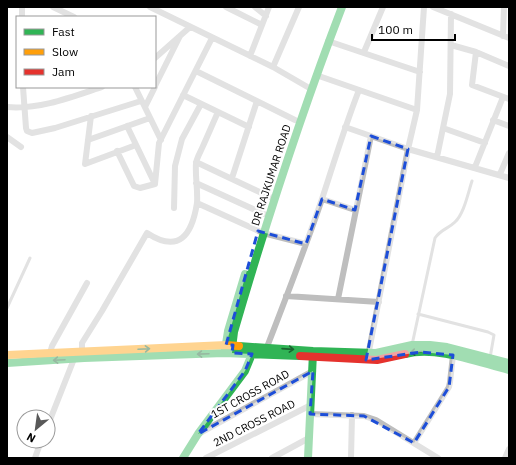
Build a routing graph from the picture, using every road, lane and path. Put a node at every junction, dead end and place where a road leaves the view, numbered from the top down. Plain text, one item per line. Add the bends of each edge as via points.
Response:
1 (53, 7) edge
2 (150, 7) edge
3 (226, 7) edge
4 (255, 7) edge
5 (269, 7) edge
6 (299, 7) edge
7 (336, 7) edge
8 (342, 7) edge
9 (383, 7) edge
10 (424, 7) edge
11 (433, 7) edge
12 (504, 7) edge
13 (451, 14) junction
14 (72, 16) edge
15 (266, 16) junction
16 (262, 25) junction
17 (190, 27) junction
18 (180, 36) junction
19 (502, 36) junction
20 (212, 38) junction
21 (509, 38) edge
22 (328, 41) junction
23 (451, 45) junction
24 (364, 52) junction
25 (476, 52) junction
26 (250, 56) junction
27 (156, 57) edge
28 (509, 66) edge
29 (273, 68) junction
30 (196, 71) junction
31 (420, 72) junction
32 (316, 75) junction
33 (156, 85) edge
34 (23, 88) edge
35 (99, 88) edge
36 (136, 88) edge
37 (154, 88) edge
38 (309, 88) junction
39 (359, 90) junction
40 (183, 95) junction
41 (506, 98) edge
42 (142, 101) junction
43 (257, 101) junction
44 (201, 104) junction
45 (7, 107) edge
46 (145, 107) junction
47 (24, 108) junction
48 (417, 110) junction
49 (218, 112) junction
50 (91, 116) junction
51 (150, 118) junction
52 (295, 120) junction
53 (494, 120) junction
54 (127, 126) junction
55 (509, 126) edge
56 (249, 127) junction
57 (345, 127) junction
58 (443, 128) junction
59 (371, 136) junction
60 (7, 137) edge
61 (88, 140) junction
62 (161, 140) junction
63 (485, 143) junction
64 (136, 145) junction
65 (21, 147) dead end
66 (408, 149) junction
67 (117, 151) junction
68 (509, 153) edge
69 (437, 157) junction
70 (196, 162) junction
71 (475, 167) junction
72 (500, 174) junction
73 (232, 178) junction
74 (509, 178) edge
75 (472, 181) dead end
76 (196, 183) junction
77 (155, 184) junction
78 (270, 197) junction
79 (322, 199) junction
80 (197, 203) junction
81 (174, 208) dead end
82 (355, 210) junction
83 (264, 214) junction
84 (261, 232) junction
85 (306, 244) junction
86 (30, 258) dead end
87 (87, 283) dead end
88 (286, 296) junction
89 (338, 299) junction
90 (379, 302) junction
91 (7, 308) edge
92 (418, 314) junction
93 (412, 345) junction
94 (267, 347) junction
95 (229, 349) junction
96 (82, 352) junction
97 (50, 353) junction
98 (252, 354) junction
99 (313, 354) junction
100 (7, 355) edge
101 (453, 355) junction
102 (368, 356) junction
103 (490, 358) junction
104 (74, 359) junction
105 (7, 363) edge
106 (509, 364) edge
107 (509, 370) edge
108 (312, 371) junction
109 (311, 405) junction
110 (54, 409) edge
111 (310, 414) junction
112 (352, 415) junction
113 (198, 434) junction
114 (309, 438) junction
115 (414, 443) junction
116 (509, 449) edge
117 (353, 457) edge
118 (183, 458) edge
119 (206, 458) edge
120 (272, 458) edge
121 (308, 458) edge
122 (438, 458) edge
123 (505, 458) edge

1 - 14 street
2 - 17 street
3 - 16 street
4 - 15 street
5 - 15 street
6 - 29 street
7 - 38 main road, DR RAJKUMAR ROAD via 323,38
8 - 22 main road, DR RAJKUMAR ROAD
9 - 24 street
10 - 31 street
11 - 13 street
12 - 19 street
13 - 19 street
13 - 23 street
15 - 16 street
16 - 26 street
17 - 18 street
17 - 20 street
18 - 27 street
18 - 33 street
19 - 21 street
20 - 26 street
20 - 30 street
22 - 24 street
22 - 32 main road, DR RAJKUMAR ROAD
23 - 25 street
23 - 58 street via 450,94
24 - 31 street
25 - 28 street
25 - 41 street via 472,85
26 - 29 street
29 - 38 street
30 - 40 street
30 - 43 street
31 - 48 street
32 - 38 main road, DR RAJKUMAR ROAD
32 - 39 street
34 - 47 street
35 - 47 street
36 - 42 street
37 - 46 street
38 - 52 main road, DR RAJKUMAR ROAD
38 - 84 main road, DR RAJKUMAR ROAD
39 - 48 street
39 - 57 street
40 - 44 street
40 - 62 street
41 - 53 street
42 - 46 street
42 - 50 street
43 - 52 street
43 - 56 street
44 - 49 street
44 - 81 street via 182,139 175,166
45 - 47 street
46 - 51 street
47 - 50 street via 26,128 32,133
48 - 66 street
49 - 56 street
49 - 70 street
50 - 61 street
51 - 54 street
51 - 62 street
52 - 78 main road, DR RAJKUMAR ROAD
53 - 55 street
53 - 63 street
54 - 61 street
54 - 64 street
56 - 73 street
57 - 59 street
57 - 79 street
58 - 63 street
58 - 69 street
59 - 66 street
59 - 82 street
60 - 65 street
61 - 67 street via 85,164
62 - 77 street
63 - 71 street
64 - 67 street
64 - 77 street
66 - 69 street
66 - 90 street
67 - 77 street via 134,186 140,188
68 - 72 street
69 - 71 street
70 - 73 street
70 - 76 street
71 - 72 street
72 - 74 street
73 - 78 street
75 - 92 lane via 460,216 435,238
76 - 80 street
76 - 83 street
78 - 83 main road, DR RAJKUMAR ROAD
79 - 82 street
79 - 85 street
80 - 84 street
80 - 96 street via 189,230 182,239 166,242 147,233 82,343
82 - 89 street
83 - 84 main road, DR RAJKUMAR ROAD
84 - 85 street
84 - 95 main road, DR RAJKUMAR ROAD
85 - 88 street
86 - 91 lane
87 - 97 street
88 - 89 street
88 - 94 street
89 - 90 street
90 - 102 street
92 - 93 lane
92 - 103 lane via 494,335
93 - 102 main road
93 - 103 main road via 447,347
94 - 95 main road
94 -> 99 main road
96 -> 95 main road
95 - 98 main road
95 -> 104 main road
96 - 97 main road
97 - 100 main road
98 - 99 main road
98 - 113 main road via 244,371
99 - 102 main road
99 - 108 main road
101 -> 102 main road via 421,352 377,360
101 - 107 main road
101 - 115 street via 448,387
103 - 106 main road
104 -> 105 main road
104 - 110 street
108 - 109 main road
108 - 113 street, 1ST CROSS ROAD
109 - 111 main road
109 - 119 street, 2ND CROSS ROAD
111 - 112 street
111 - 114 main road
112 - 115 street via 376,420
112 - 117 street
113 - 118 main road
114 - 120 street
114 - 121 main road
115 - 122 street
116 - 123 street

